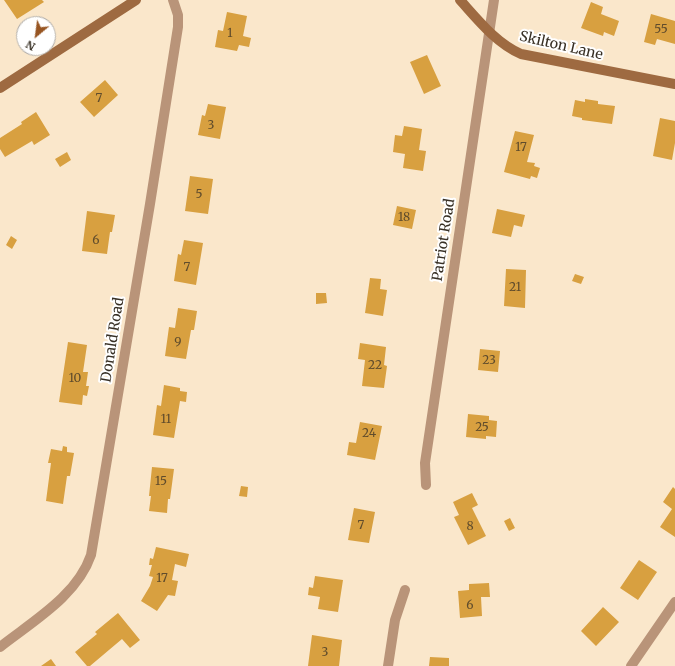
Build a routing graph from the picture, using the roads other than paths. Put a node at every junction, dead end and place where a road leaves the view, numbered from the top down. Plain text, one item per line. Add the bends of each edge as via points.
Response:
1 (136, 0) edge
2 (173, 0) edge
3 (460, 0) edge
4 (494, 0) edge
5 (490, 32) junction
6 (675, 84) edge
7 (0, 88) edge
8 (426, 485) dead end
9 (405, 590) dead end
10 (675, 602) edge
11 (0, 647) edge
12 (388, 666) edge
13 (631, 666) edge

1 - 7 street
2 - 11 street, Donald Road via 178,27 92,551 85,571 70,591
3 - 5 street, Skilton Lane
4 - 5 street, Patriot Road
5 - 6 street, Skilton Lane via 508,48 521,54
5 - 8 street, Patriot Road via 425,462
9 - 12 street via 395,620
10 - 13 street

